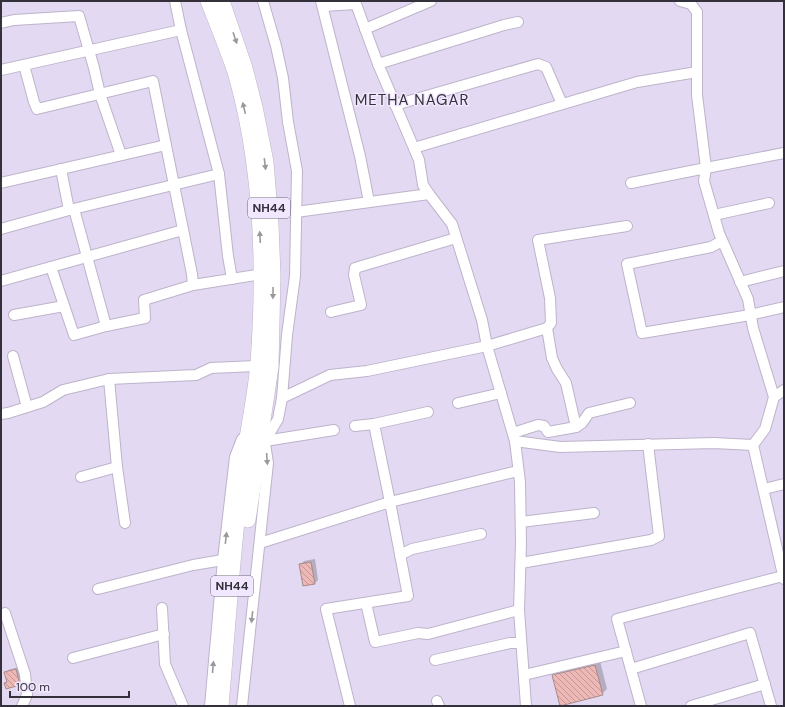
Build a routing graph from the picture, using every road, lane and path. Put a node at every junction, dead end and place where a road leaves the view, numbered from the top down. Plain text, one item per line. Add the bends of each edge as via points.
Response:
1 (175, 1) edge
2 (208, 1) edge
3 (222, 1) edge
4 (263, 1) edge
5 (431, 1) edge
6 (680, 1) edge
7 (322, 3) edge
8 (518, 22) dead end
9 (1, 23) edge
10 (365, 29) junction
11 (181, 30) junction
12 (89, 50) junction
13 (378, 64) junction
14 (24, 65) junction
15 (1, 70) edge
16 (697, 72) junction
17 (100, 94) junction
18 (562, 104) junction
19 (395, 105) junction
20 (166, 145) junction
21 (414, 148) junction
22 (784, 153) edge
23 (121, 156) junction
24 (706, 168) junction
25 (61, 169) junction
26 (219, 174) junction
27 (1, 183) edge
28 (631, 183) dead end
29 (174, 186) junction
30 (429, 194) junction
31 (369, 202) junction
32 (768, 203) dead end
33 (72, 210) junction
34 (296, 212) junction
35 (714, 215) junction
36 (626, 226) dead end
37 (1, 230) edge
38 (183, 230) junction
39 (456, 238) junction
40 (722, 241) junction
41 (87, 257) junction
42 (51, 267) junction
43 (784, 271) edge
44 (262, 274) junction
45 (232, 279) junction
46 (1, 281) edge
47 (740, 282) junction
48 (193, 285) junction
49 (64, 306) junction
50 (784, 307) edge
51 (331, 312) dead end
52 (14, 315) dead end
53 (750, 315) junction
54 (106, 326) junction
55 (547, 328) junction
56 (487, 346) junction
57 (13, 356) dead end
58 (258, 366) junction
59 (109, 379) junction
60 (784, 390) edge
61 (501, 393) junction
62 (774, 397) junction
63 (282, 398) junction
64 (458, 403) dead end
65 (630, 403) dead end
66 (27, 407) junction
67 (428, 412) dead end
68 (1, 414) edge
69 (256, 418) junction
70 (374, 424) junction
71 (355, 426) dead end
72 (576, 427) junction
73 (334, 430) dead end
74 (514, 437) junction
75 (265, 441) junction
76 (648, 444) junction
77 (753, 445) junction
78 (117, 467) junction
79 (249, 467) junction
80 (518, 471) junction
81 (81, 477) dead end
82 (784, 484) edge
83 (764, 489) junction
84 (390, 502) junction
85 (594, 513) dead end
86 (521, 522) junction
87 (124, 523) dead end
88 (481, 534) dead end
89 (260, 544) junction
90 (400, 555) junction
91 (223, 560) junction
92 (520, 564) junction
93 (784, 577) edge
94 (98, 590) dead end
95 (366, 602) junction
96 (162, 608) dead end
97 (519, 610) junction
98 (5, 613) dead end
99 (164, 634) junction
100 (522, 643) junction
101 (626, 651) junction
102 (73, 658) dead end
103 (434, 660) dead end
104 (631, 669) junction
105 (524, 674) junction
106 (765, 684) junction
107 (22, 706) edge
108 (183, 706) edge
109 (210, 706) edge
110 (222, 706) edge
111 (232, 706) edge
112 (242, 706) edge
113 (350, 706) edge
114 (526, 706) edge
115 (641, 706) edge
116 (690, 706) edge
117 (772, 706) edge

1 - 11 street
44 -> 2 highway, NH44 via 254,165 244,112 234,71
3 -> 69 highway, NH44 via 245,68 266,162 273,276 271,367
4 - 34 street via 283,78 297,171
5 - 10 street
6 - 16 street via 691,4 696,12
7 - 10 street via 356,4
7 - 31 street
8 - 13 street
9 - 12 street via 79,16
10 - 13 street
11 - 12 street
11 - 26 street
12 - 14 street
12 - 17 street
13 - 19 street
14 - 15 street
14 - 17 street via 37,109
16 - 18 street via 637,82
16 - 24 street via 697,95
17 - 20 street via 153,81
17 - 23 street
18 - 19 street via 546,67 538,64
18 - 21 street
19 - 21 street
20 - 23 street
20 - 29 street
21 - 30 street via 419,160 423,185
22 - 24 street
23 - 25 street
24 - 28 street
24 - 35 street via 704,181
25 - 27 street
25 - 33 street
26 - 29 street
26 - 45 street
29 - 33 street
29 - 38 street
30 - 31 street
30 - 39 street via 452,224
31 - 34 street
32 - 35 street
33 - 37 street
33 - 41 street
34 - 63 street via 295,276
35 - 40 street
36 - 55 street via 538,240 550,298 551,323
38 - 41 street
38 - 48 street
39 - 51 street via 355,268 354,275 361,306
39 - 56 street via 482,320
40 - 47 street
40 - 53 street via 711,247 627,264 642,333
41 - 42 street
41 - 54 street
42 - 46 street
42 - 49 street
43 - 47 street
44 - 45 street
44 - 58 highway, NH44
45 - 48 street
47 - 53 street via 748,299
48 - 54 street via 144,300 145,318
49 - 52 street
49 - 54 street via 74,335
50 - 53 street
53 - 62 street
55 - 56 street
55 - 72 street via 552,358 566,383
56 - 61 street
56 - 63 street via 367,371 330,375
57 - 66 street
58 - 59 street via 211,368 196,375
58 - 69 highway, NH44
59 - 66 street via 63,390 43,402
59 - 78 street
60 - 62 street
61 - 64 street
61 - 74 street
62 - 77 street via 765,429
63 - 75 street via 278,419
65 - 72 street via 589,413
66 - 68 street
67 - 70 street
69 - 75 street
69 - 79 highway, NH44
91 -> 69 street via 235,457
70 - 71 street
70 - 84 street
72 - 74 street via 548,432 544,426 538,425
73 - 75 street
74 - 76 street via 560,447
74 - 80 street
75 -> 89 street via 268,463
76 - 77 street
76 - 92 street via 659,536 651,540
77 - 83 street
78 - 81 street
78 - 87 street
79 - 110 highway, NH44
79 - 111 highway, NH44 via 249,508
80 - 84 street
80 - 86 street
82 - 83 street
83 - 93 street
84 - 89 street
84 - 90 street
85 - 86 street
86 - 92 street
88 - 90 street via 412,549
89 -> 112 street
90 - 95 street via 408,596
91 - 94 street via 193,565
109 -> 91 street
92 - 97 street
93 - 101 street via 617,619
95 - 97 street via 375,642 418,633 428,634
95 - 113 street via 326,609
96 - 99 street
97 - 100 street
98 - 107 street via 25,674 27,695
99 - 102 street
99 - 108 street via 165,664
100 - 103 street via 510,643
100 - 105 street
101 - 104 street
101 - 105 street
104 - 106 street via 750,633
104 - 115 street
105 - 114 street
106 - 116 street
106 - 117 street

